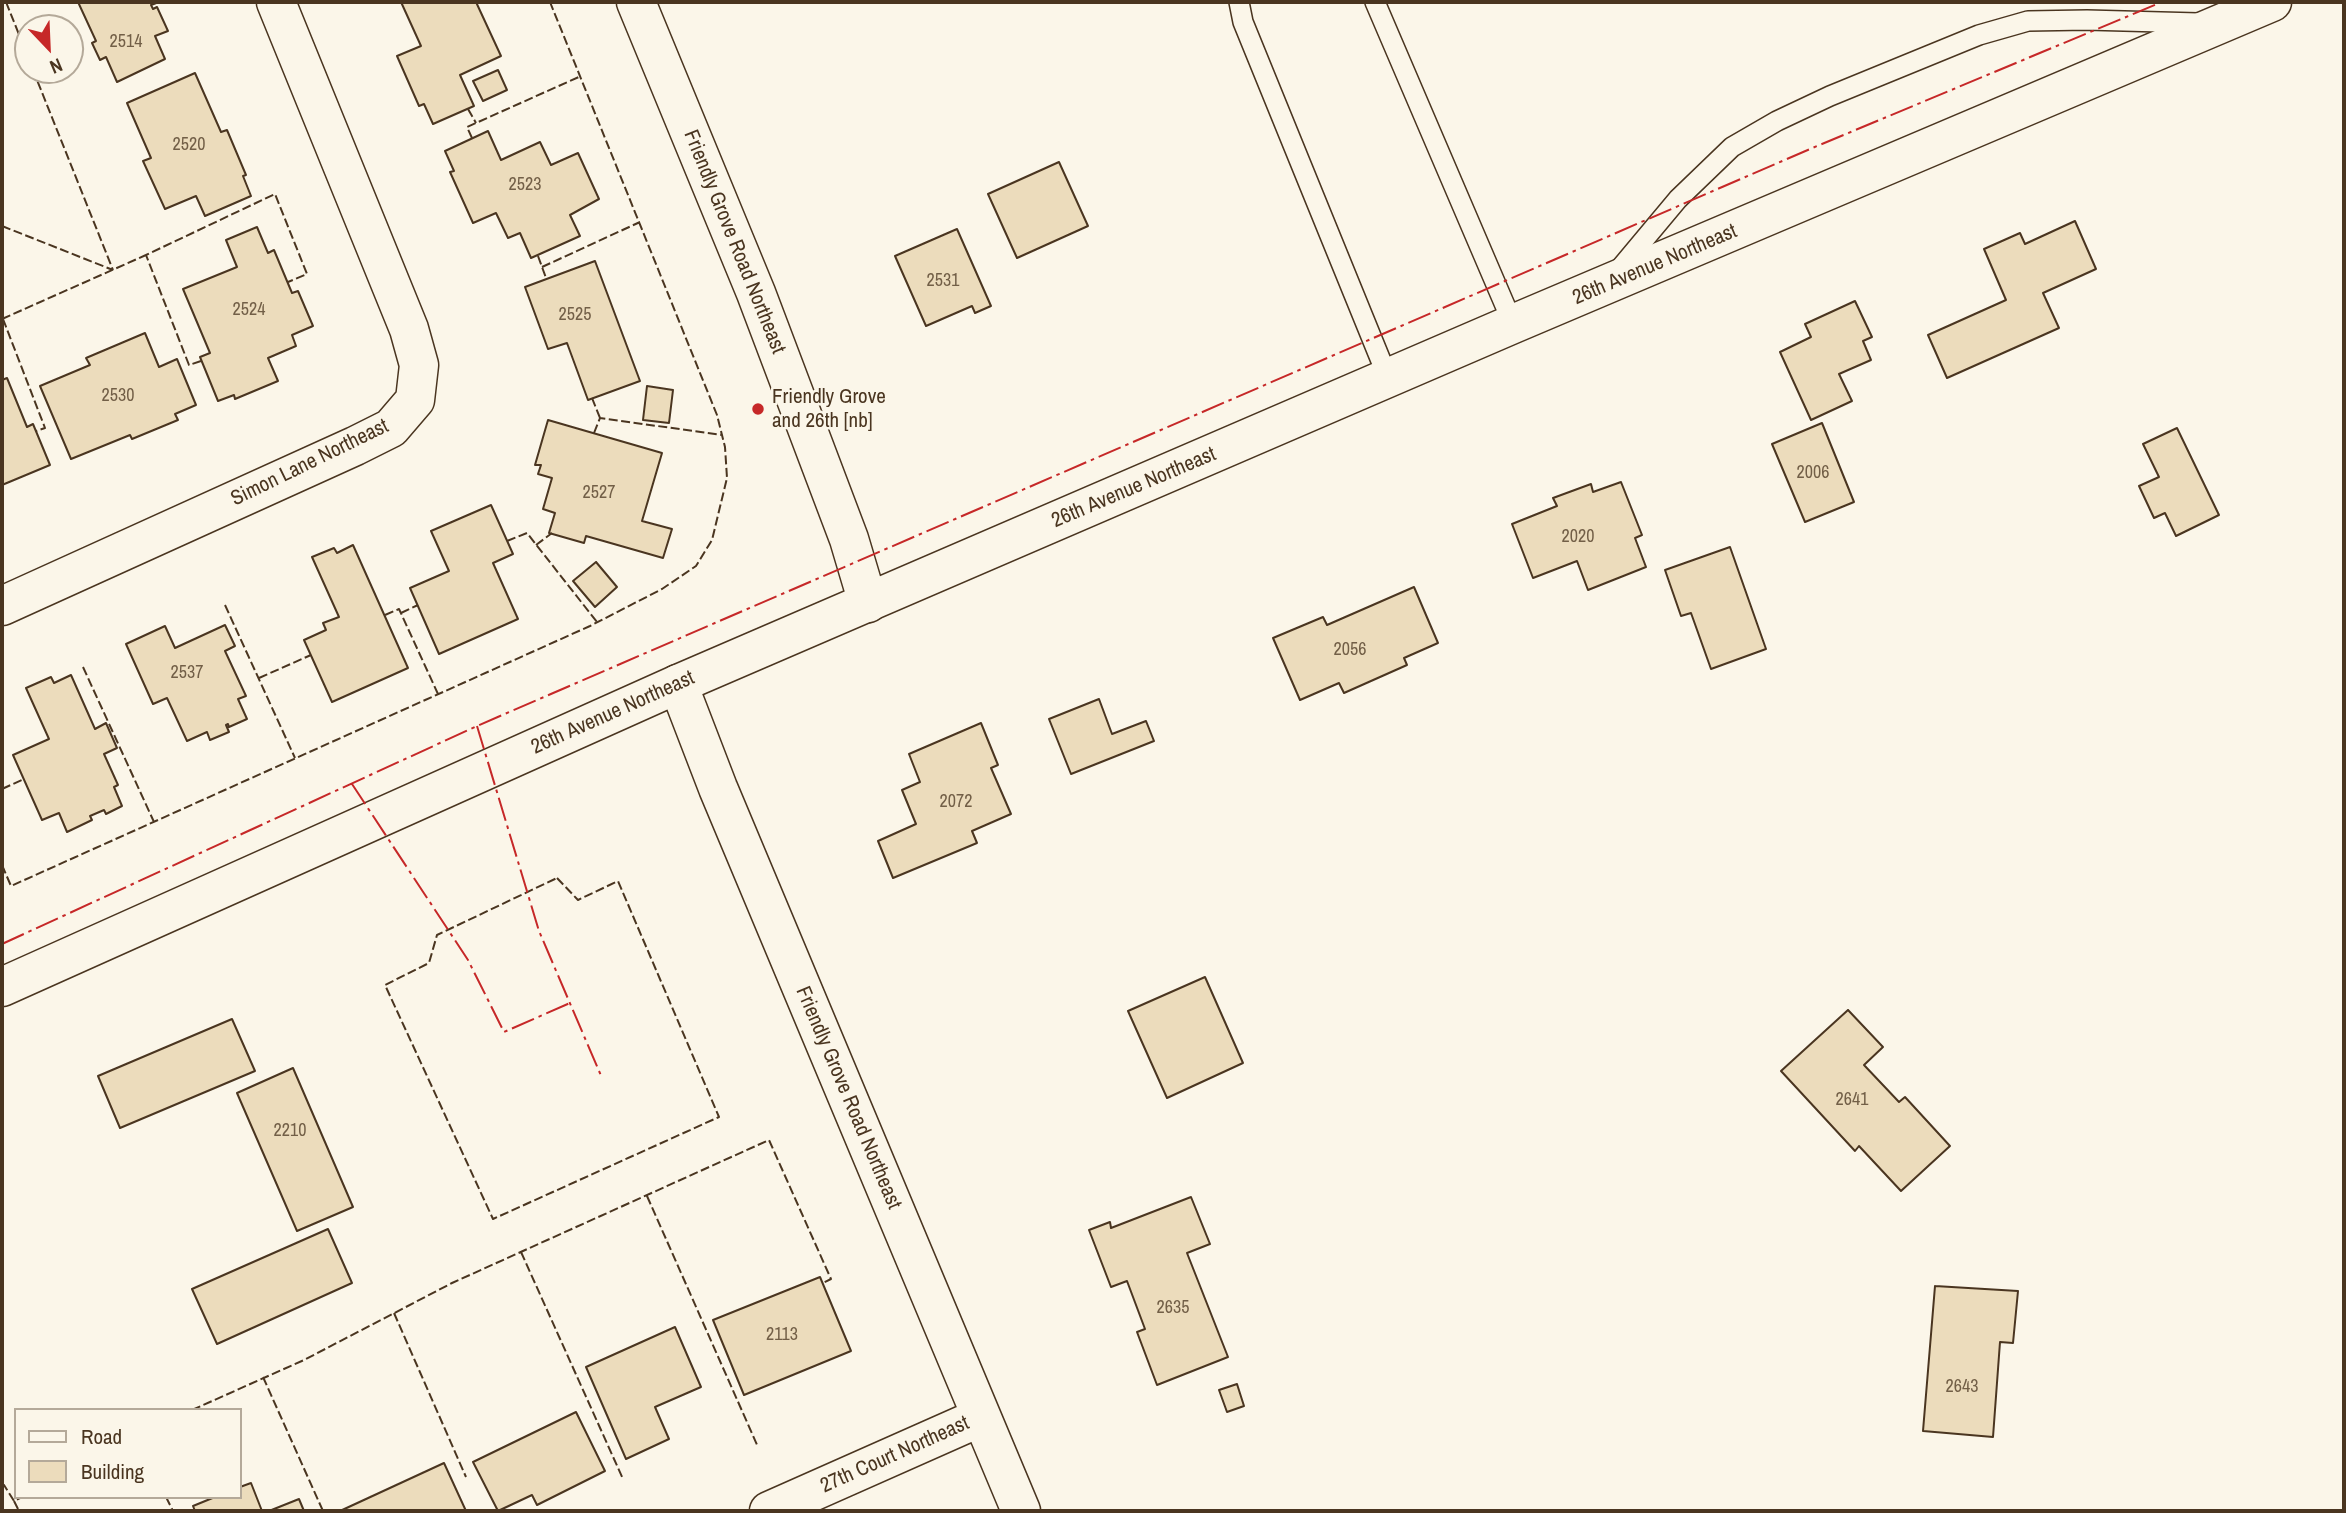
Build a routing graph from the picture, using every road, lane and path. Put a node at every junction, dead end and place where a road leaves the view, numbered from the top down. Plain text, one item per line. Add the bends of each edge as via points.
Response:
1 (276, 2) edge
2 (636, 2) edge
3 (1239, 2) edge
4 (1375, 2) edge
5 (2272, 2) edge
6 (2220, 24) junction
7 (1605, 286) junction
8 (1513, 324) junction
9 (1388, 378) junction
10 (868, 603) junction
11 (2, 606) edge
12 (678, 684) junction
13 (2, 987) edge
14 (981, 1417) junction
15 (769, 1511) edge
16 (1021, 1511) edge

1 - 11 street, Simon Lane Northeast via 409,329 419,365 415,400 391,428 355,446
2 - 10 street, Friendly Grove Road Northeast via 757,293 849,539
3 - 9 lane via 1243,22
4 - 8 lane
5 - 6 street, 26th Avenue Northeast
6 - 7 street, 26th Avenue Northeast
6 - 7 lane via 2028,21 1979,35 1830,96 1732,146 1678,199
7 - 8 street, 26th Avenue Northeast
8 - 9 street, 26th Avenue Northeast
9 - 10 street, 26th Avenue Northeast
10 - 12 street, 26th Avenue Northeast
12 - 13 street, 26th Avenue Northeast
12 - 14 street, Friendly Grove Road Northeast
14 - 15 street, 27th Court Northeast
14 - 16 street, Friendly Grove Road Northeast

